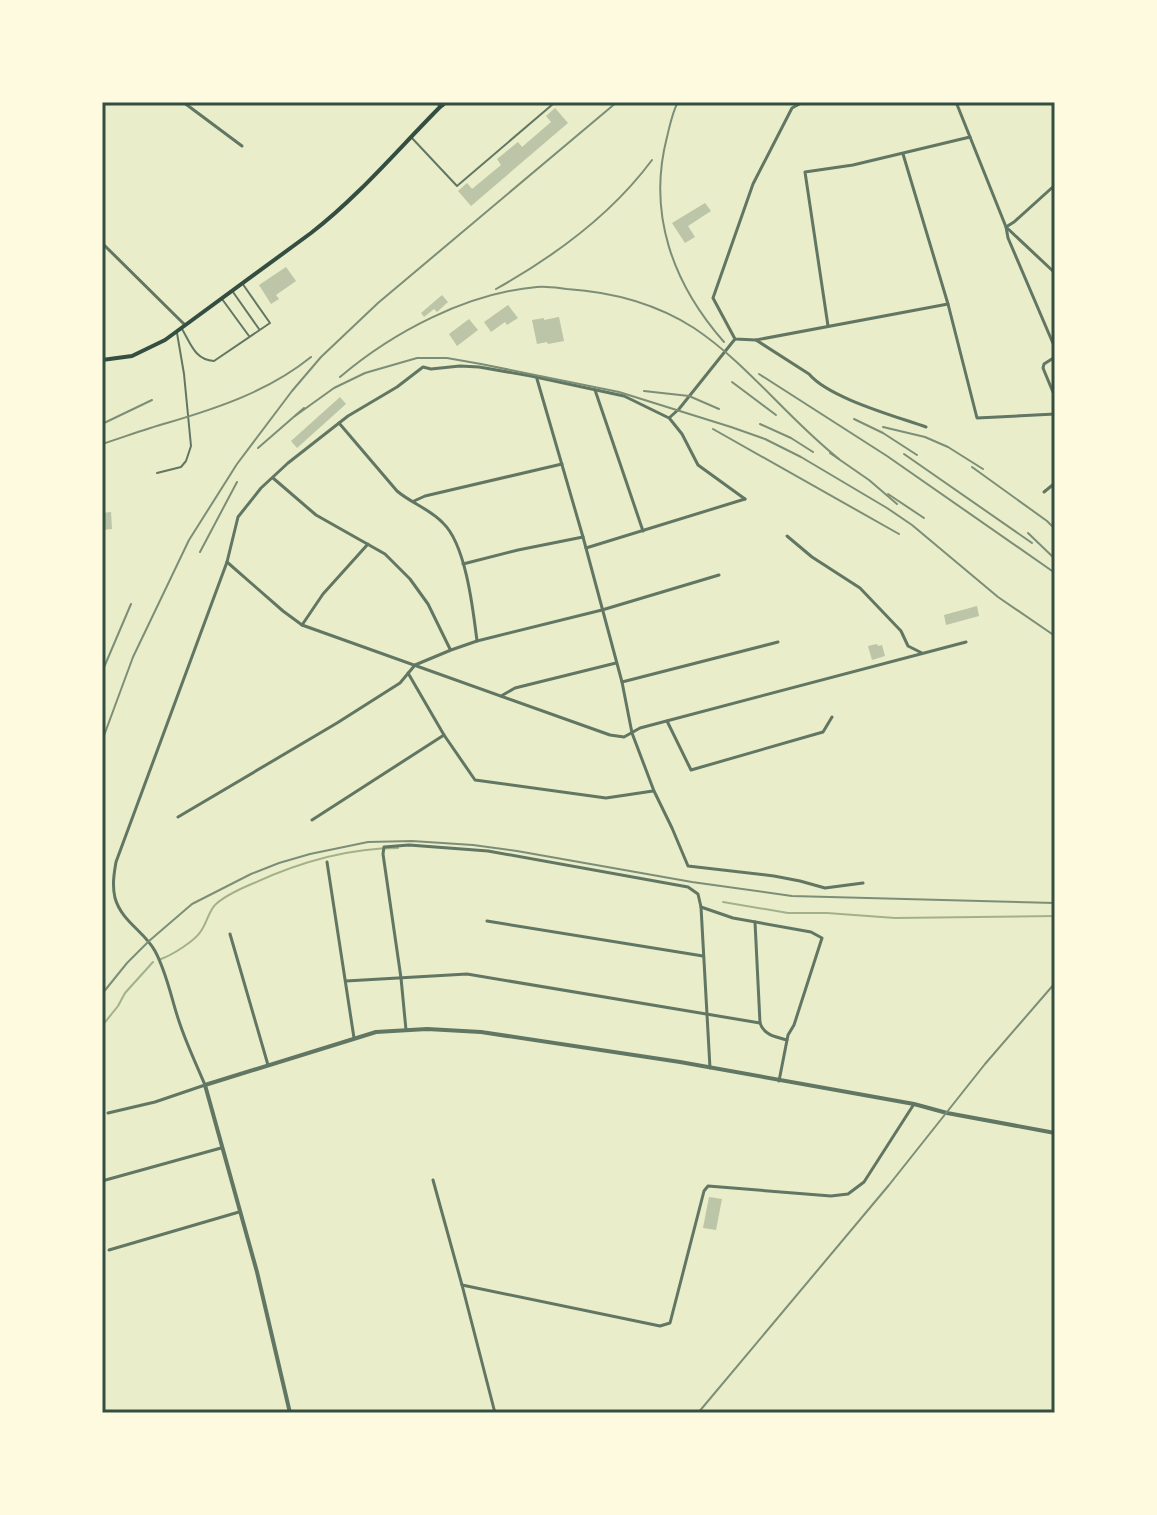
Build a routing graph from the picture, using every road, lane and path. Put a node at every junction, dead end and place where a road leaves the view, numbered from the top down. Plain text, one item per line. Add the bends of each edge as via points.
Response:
1 (183, 102) edge
2 (552, 102) edge
3 (803, 102) edge
4 (956, 102) edge
5 (441, 103) edge
6 (411, 136) junction
7 (970, 137) junction
8 (242, 146) dead end
9 (903, 154) junction
10 (1055, 185) edge
11 (1006, 227) junction
12 (102, 243) edge
13 (1055, 273) edge
14 (242, 283) junction
15 (232, 291) junction
16 (222, 298) junction
17 (948, 304) junction
18 (184, 326) junction
19 (828, 326) junction
20 (260, 330) junction
21 (176, 332) junction
22 (249, 337) junction
23 (735, 339) junction
24 (756, 340) junction
25 (1055, 348) edge
26 (1055, 357) edge
27 (102, 360) edge
28 (536, 377) junction
29 (595, 389) junction
30 (1055, 397) edge
31 (1055, 414) edge
32 (669, 418) junction
33 (339, 423) junction
34 (926, 427) dead end
35 (562, 464) junction
36 (157, 473) dead end
37 (273, 478) junction
38 (1055, 483) edge
39 (1044, 492) dead end
40 (414, 501) junction
41 (643, 531) junction
42 (787, 536) dead end
43 (583, 537) junction
44 (368, 544) junction
45 (586, 548) junction
46 (227, 562) junction
47 (463, 564) junction
48 (719, 575) dead end
49 (602, 610) junction
50 (302, 625) junction
51 (477, 641) junction
52 (778, 642) dead end
53 (966, 642) dead end
54 (451, 650) junction
55 (922, 653) junction
56 (617, 663) junction
57 (415, 665) junction
58 (408, 673) junction
59 (622, 682) junction
60 (501, 696) junction
61 (832, 717) dead end
62 (667, 721) junction
63 (632, 733) junction
64 (444, 735) junction
65 (654, 791) junction
66 (178, 817) dead end
67 (312, 820) dead end
68 (327, 862) dead end
69 (863, 883) dead end
70 (701, 907) junction
71 (487, 921) dead end
72 (755, 922) junction
73 (230, 934) dead end
74 (703, 956) junction
75 (401, 978) junction
76 (346, 981) junction
77 (708, 1014) junction
78 (760, 1023) junction
79 (406, 1030) junction
80 (354, 1038) junction
81 (787, 1040) junction
82 (268, 1065) junction
83 (710, 1068) junction
84 (779, 1081) junction
85 (205, 1085) junction
86 (914, 1104) junction
87 (108, 1113) dead end
88 (1055, 1133) edge
89 (221, 1148) junction
90 (433, 1180) dead end
91 (102, 1181) edge
92 (239, 1212) junction
93 (109, 1250) dead end
94 (462, 1285) junction
95 (290, 1413) edge
96 (495, 1413) edge

1 - 8 street
2 - 6 lane via 457,186
3 - 23 street via 792,108 753,184 713,298
4 - 7 street
5 - 6 main road
6 - 14 main road via 329,219
7 - 9 street
7 - 11 street
9 - 17 street
9 - 19 street via 805,172
10 - 11 street
11 - 13 street
11 - 25 street
12 - 18 street
14 - 15 main road
14 - 20 lane via 270,323
15 - 16 main road
15 - 20 lane
16 - 18 main road
16 - 22 lane
17 - 19 street
17 - 31 street via 977,418
18 - 21 main road
18 - 22 lane via 200,358 214,361
19 - 24 street
20 - 22 lane
21 - 27 main road via 132,356
21 - 36 lane via 191,446 181,467
23 - 24 street
23 - 32 street
24 - 34 street via 847,398
26 - 30 street via 1043,368
28 - 29 street
28 - 33 street via 479,367 423,367
28 - 35 street
29 - 32 street via 624,396
29 - 41 street
32 - 41 street via 698,465 745,499
33 - 37 street
33 - 40 street via 397,491
35 - 40 street
35 - 43 street
37 - 44 street via 316,515
37 - 46 street via 238,517
38 - 39 street
40 - 47 street via 449,529
41 - 45 street
42 - 55 street via 860,588 901,631 908,646
43 - 45 street
43 - 47 street
44 - 50 street
44 - 54 street via 410,579
45 - 49 street
46 - 50 street
46 - 85 street via 113,880 121,913 157,954
47 - 51 street
48 - 49 street
49 - 51 street
49 - 56 street
50 - 57 street
51 - 54 street
52 - 59 street
53 - 55 street
54 - 57 street
55 - 62 street
56 - 59 street
56 - 60 street
57 - 58 street
57 - 60 street
58 - 64 street
58 - 66 street via 337,723
59 - 63 street
60 - 63 street via 610,735
61 - 62 street via 823,732 691,770
62 - 63 street
63 - 65 street
64 - 65 street via 475,780 606,798
64 - 67 street
65 - 69 street via 688,866 825,888
68 - 76 street
70 - 72 street
70 - 74 street
70 - 75 street via 698,894 688,887 488,851 384,847
71 - 74 street
72 - 78 street
72 - 81 street via 822,938
73 - 82 street
74 - 77 street
75 - 76 street
75 - 77 street via 467,974
75 - 79 street
76 - 80 street
77 - 78 street
77 - 83 street
78 - 81 street via 766,1033
79 - 80 street
79 - 83 street via 481,1032
80 - 82 street
81 - 84 street
82 - 85 street
83 - 84 street
84 - 86 street
85 - 87 street
85 - 89 street
86 - 88 street
86 - 94 street via 864,1182 848,1194 708,1186 670,1323 660,1326
89 - 91 street
89 - 92 street
90 - 94 street
92 - 93 street
92 - 95 street
94 - 96 street

